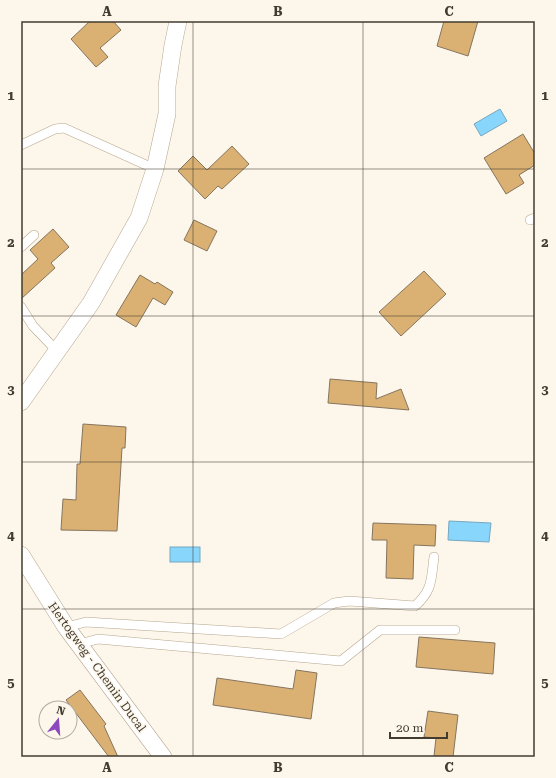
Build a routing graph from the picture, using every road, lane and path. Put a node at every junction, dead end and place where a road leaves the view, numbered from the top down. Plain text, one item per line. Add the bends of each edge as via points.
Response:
1 (178, 21) edge
2 (21, 145) edge
3 (155, 169) junction
4 (34, 235) dead end
5 (21, 247) edge
6 (21, 308) edge
7 (57, 351) junction
8 (21, 402) edge
9 (21, 555) edge
10 (434, 557) dead end
11 (66, 627) junction
12 (455, 630) dead end
13 (78, 644) junction
14 (164, 757) edge

1 - 3 street via 167,86 167,114
2 - 3 lane via 55,129 64,128
3 - 7 street via 138,218 90,303
4 - 5 lane
6 - 7 lane via 33,326
7 - 8 street
9 - 11 street, Hertogweg - Chemin Ducal
10 - 11 lane via 430,586 424,598 415,606 349,601 334,604 281,634 86,622
11 - 13 street, Hertogweg - Chemin Ducal
12 - 13 lane via 380,630 341,661 98,639
13 - 14 street, Hertogweg - Chemin Ducal

